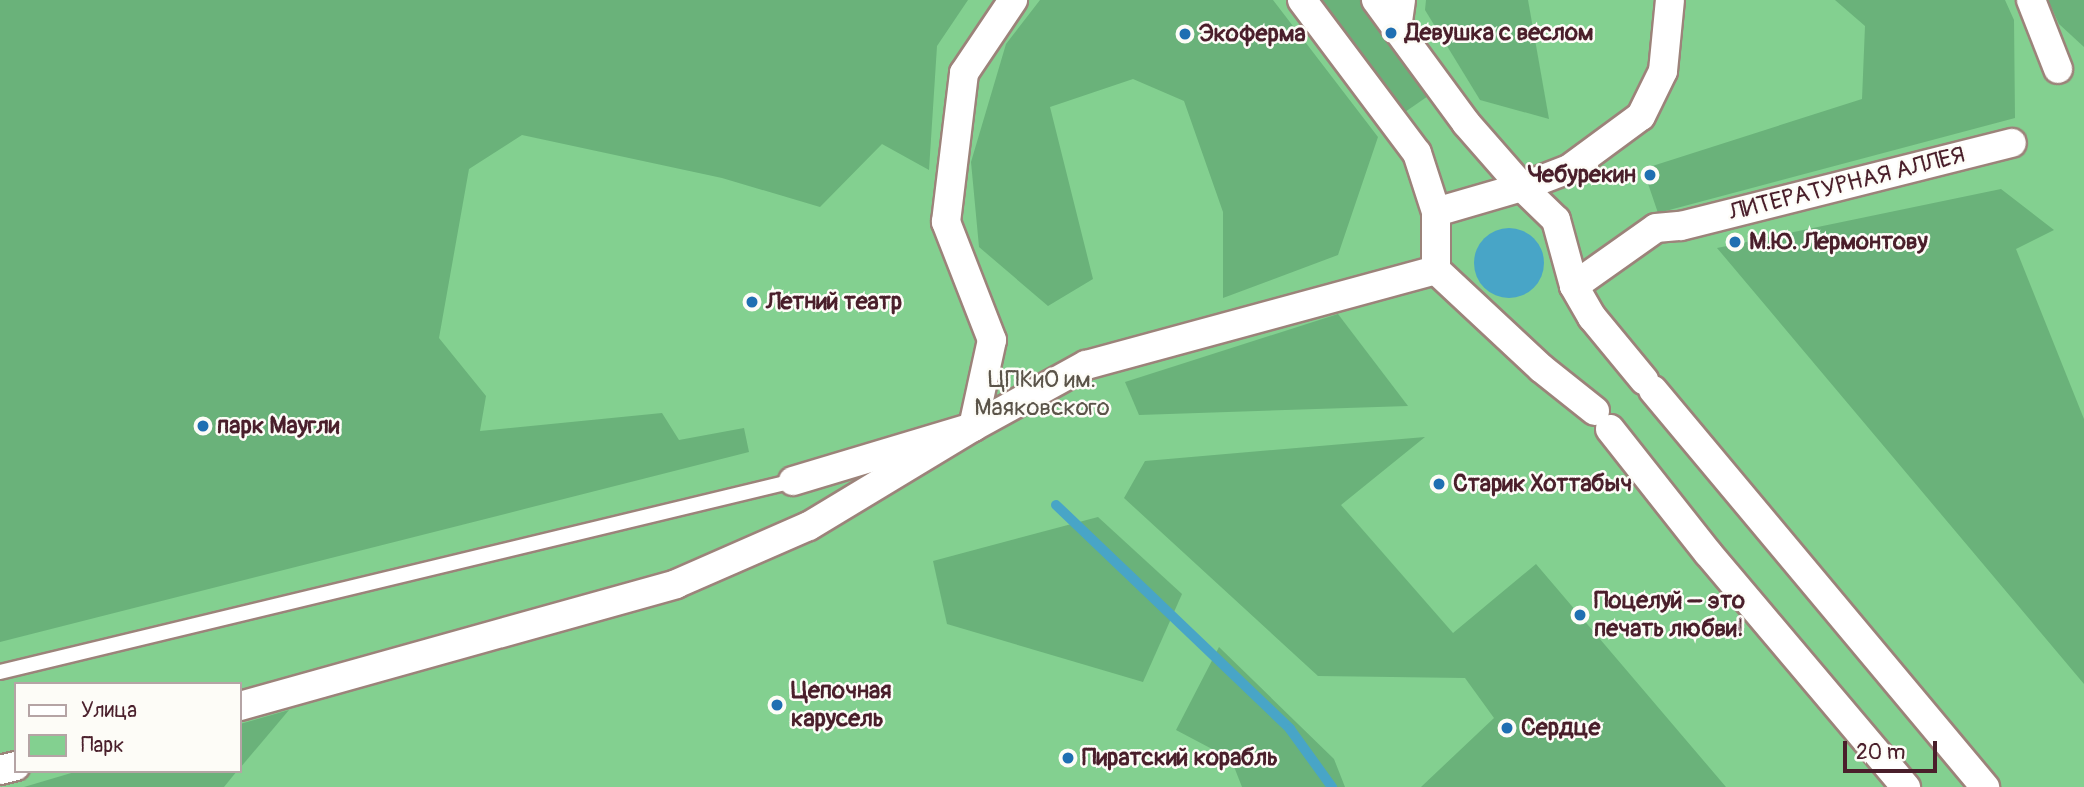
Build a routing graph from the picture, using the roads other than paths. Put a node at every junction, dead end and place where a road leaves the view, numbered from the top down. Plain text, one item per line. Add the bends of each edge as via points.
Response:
1 (1013, 0) edge
2 (1302, 0) edge
3 (1376, 0) edge
4 (1401, 0) edge
5 (1670, 0) edge
6 (2031, 0) edge
7 (1397, 29) junction
8 (2058, 69) dead end
9 (2012, 143) dead end
10 (1522, 187) junction
11 (1436, 212) junction
12 (1436, 270) junction
13 (1574, 286) junction
14 (973, 427) junction
15 (793, 481) joint
16 (0, 672) edge
17 (242, 705) edge
18 (1906, 787) edge
19 (1985, 787) edge

1 - 14 street via 964,73 946,222 992,340
2 - 11 street via 1416,153
3 - 7 street
4 - 7 street
5 - 10 street via 1663,71 1640,116 1569,169
6 - 8 street
7 - 10 street via 1466,123
9 - 13 street, ЛИТЕРАТУРНАЯ АЛЛЕЯ via 1656,229
10 - 11 street
10 - 13 street via 1556,220
11 - 12 street
12 - 14 street via 1086,365
12 - 18 street via 1603,420 1708,553
13 - 19 street via 1592,317
14 - 15 street
14 - 17 street via 809,526 676,584
15 - 16 lane

